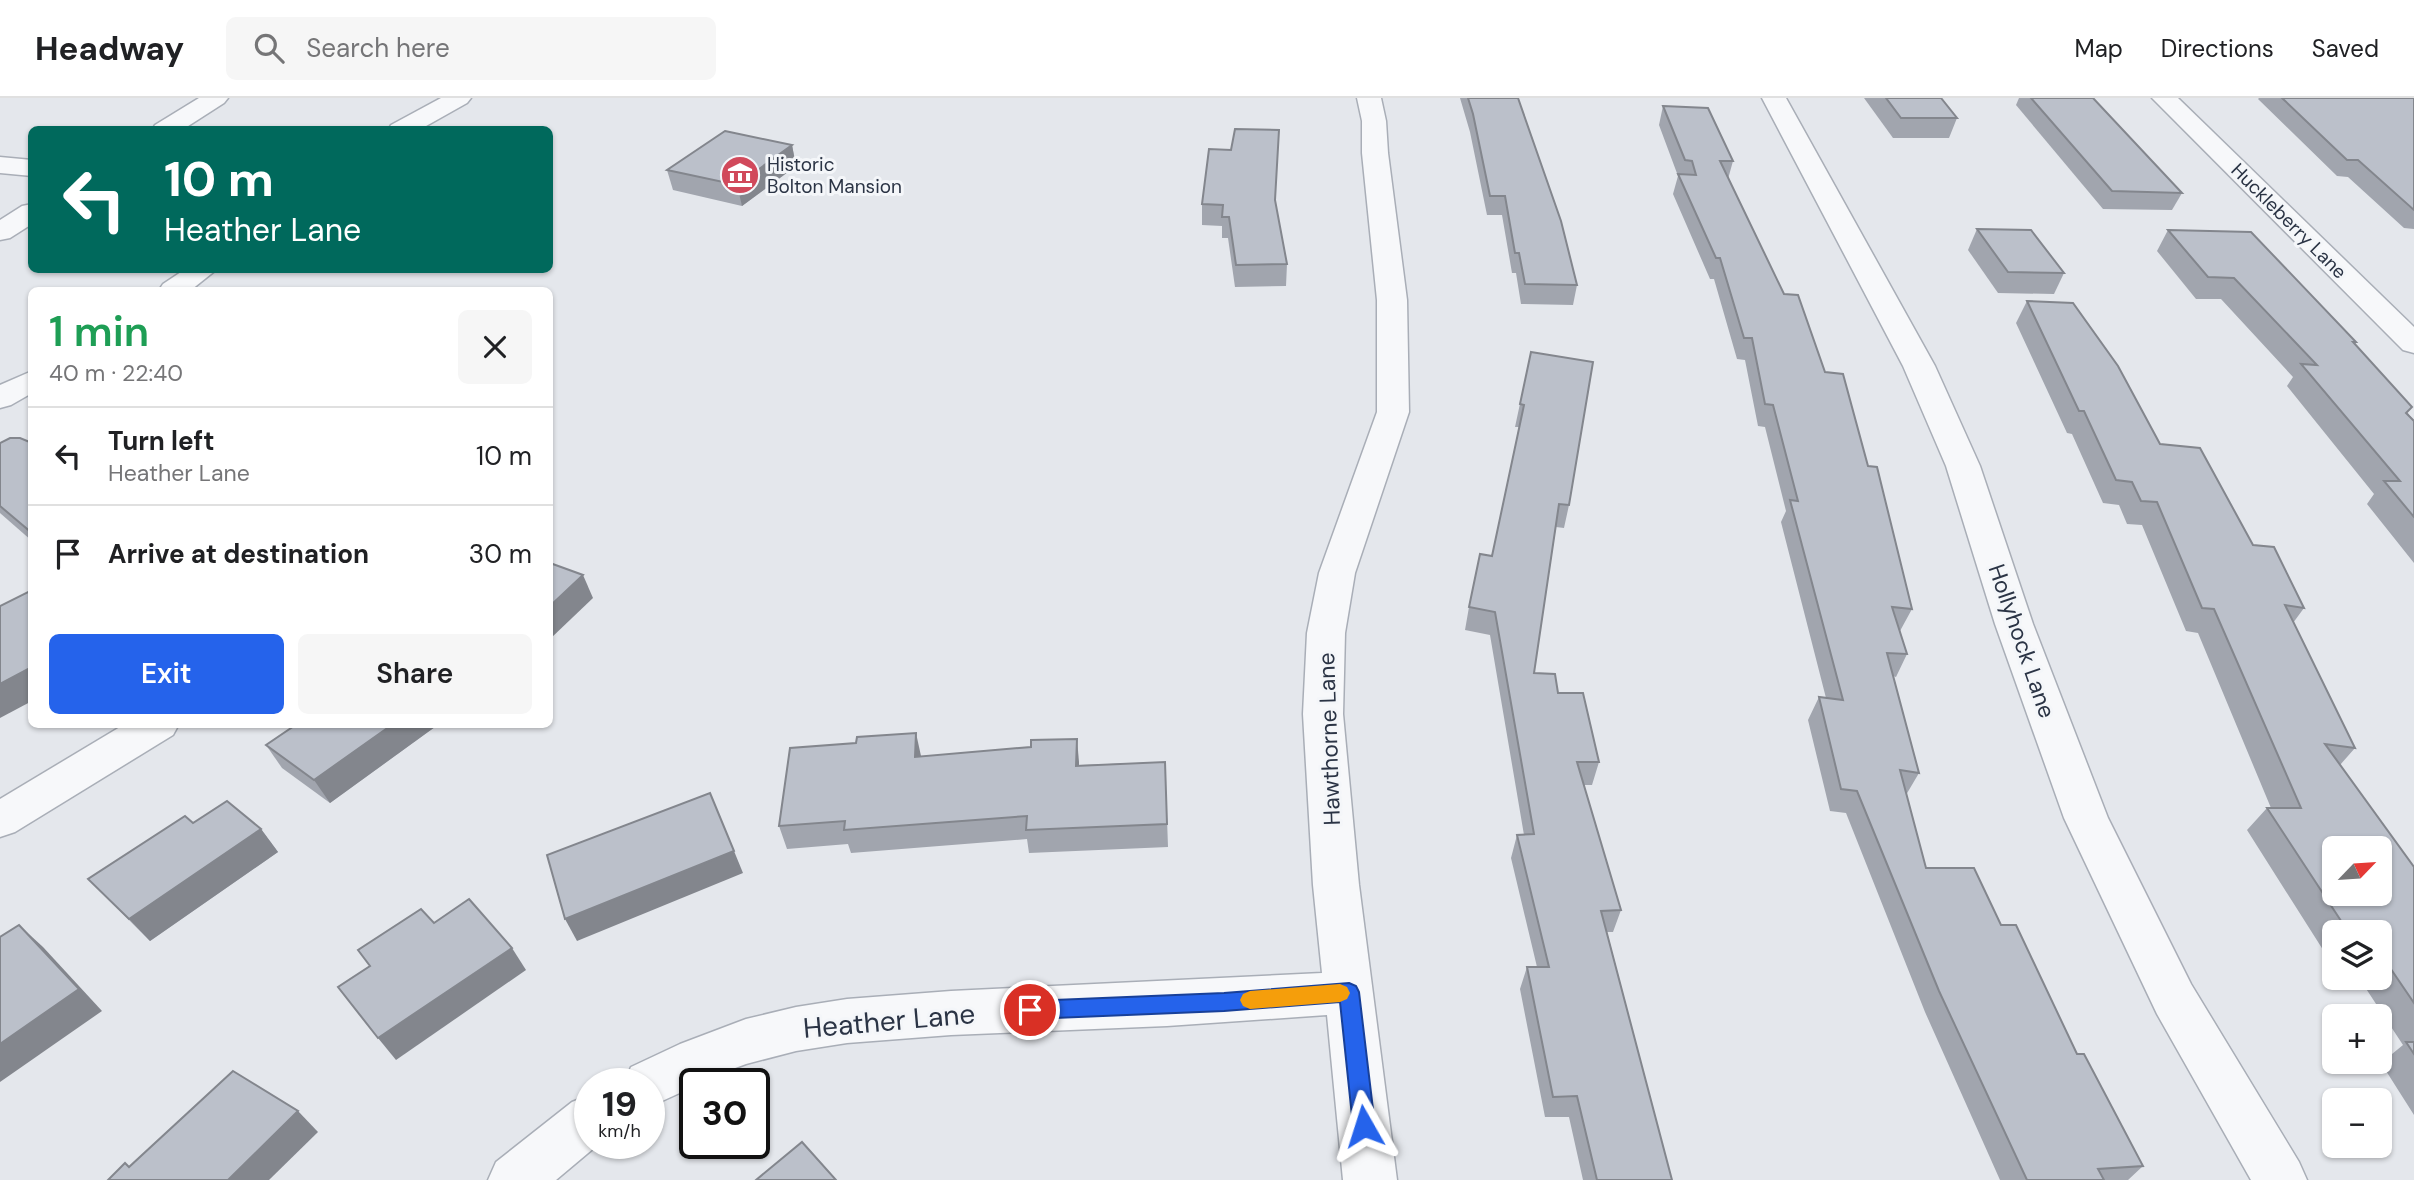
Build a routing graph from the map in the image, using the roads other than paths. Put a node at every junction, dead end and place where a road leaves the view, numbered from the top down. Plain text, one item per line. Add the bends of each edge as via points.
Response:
1 (216, 98) edge
2 (459, 98) edge
3 (1369, 98) edge
4 (1774, 98) edge
5 (2164, 98) edge
6 (170, 126) edge
7 (407, 126) edge
8 (0, 165) edge
9 (28, 168) edge
10 (28, 214) edge
11 (0, 232) edge
12 (198, 273) edge
13 (177, 287) edge
14 (2414, 344) edge
15 (28, 382) edge
16 (0, 398) edge
17 (152, 728) edge
18 (0, 820) edge
19 (1349, 992) junction
20 (665, 1075) edge
21 (574, 1132) edge
22 (515, 1180) edge
23 (1370, 1180) edge
24 (2280, 1180) edge

1 - 6 street
2 - 7 street
3 - 19 street, Hawthorne Lane via 1392,300 1394,412 1337,573 1326,633 1323,714
4 - 24 street, Hollyhock Lane via 1919,366 1963,466 2014,624 2086,818 2174,999
5 - 14 street, Huckleberry Lane
8 - 9 street
10 - 11 street
12 - 13 street
15 - 16 street
17 - 18 street
19 - 20 street, Heather Lane via 1224,1002 864,1017 787,1030 685,1063
19 - 23 street, Hawthorne Lane
21 - 22 street

